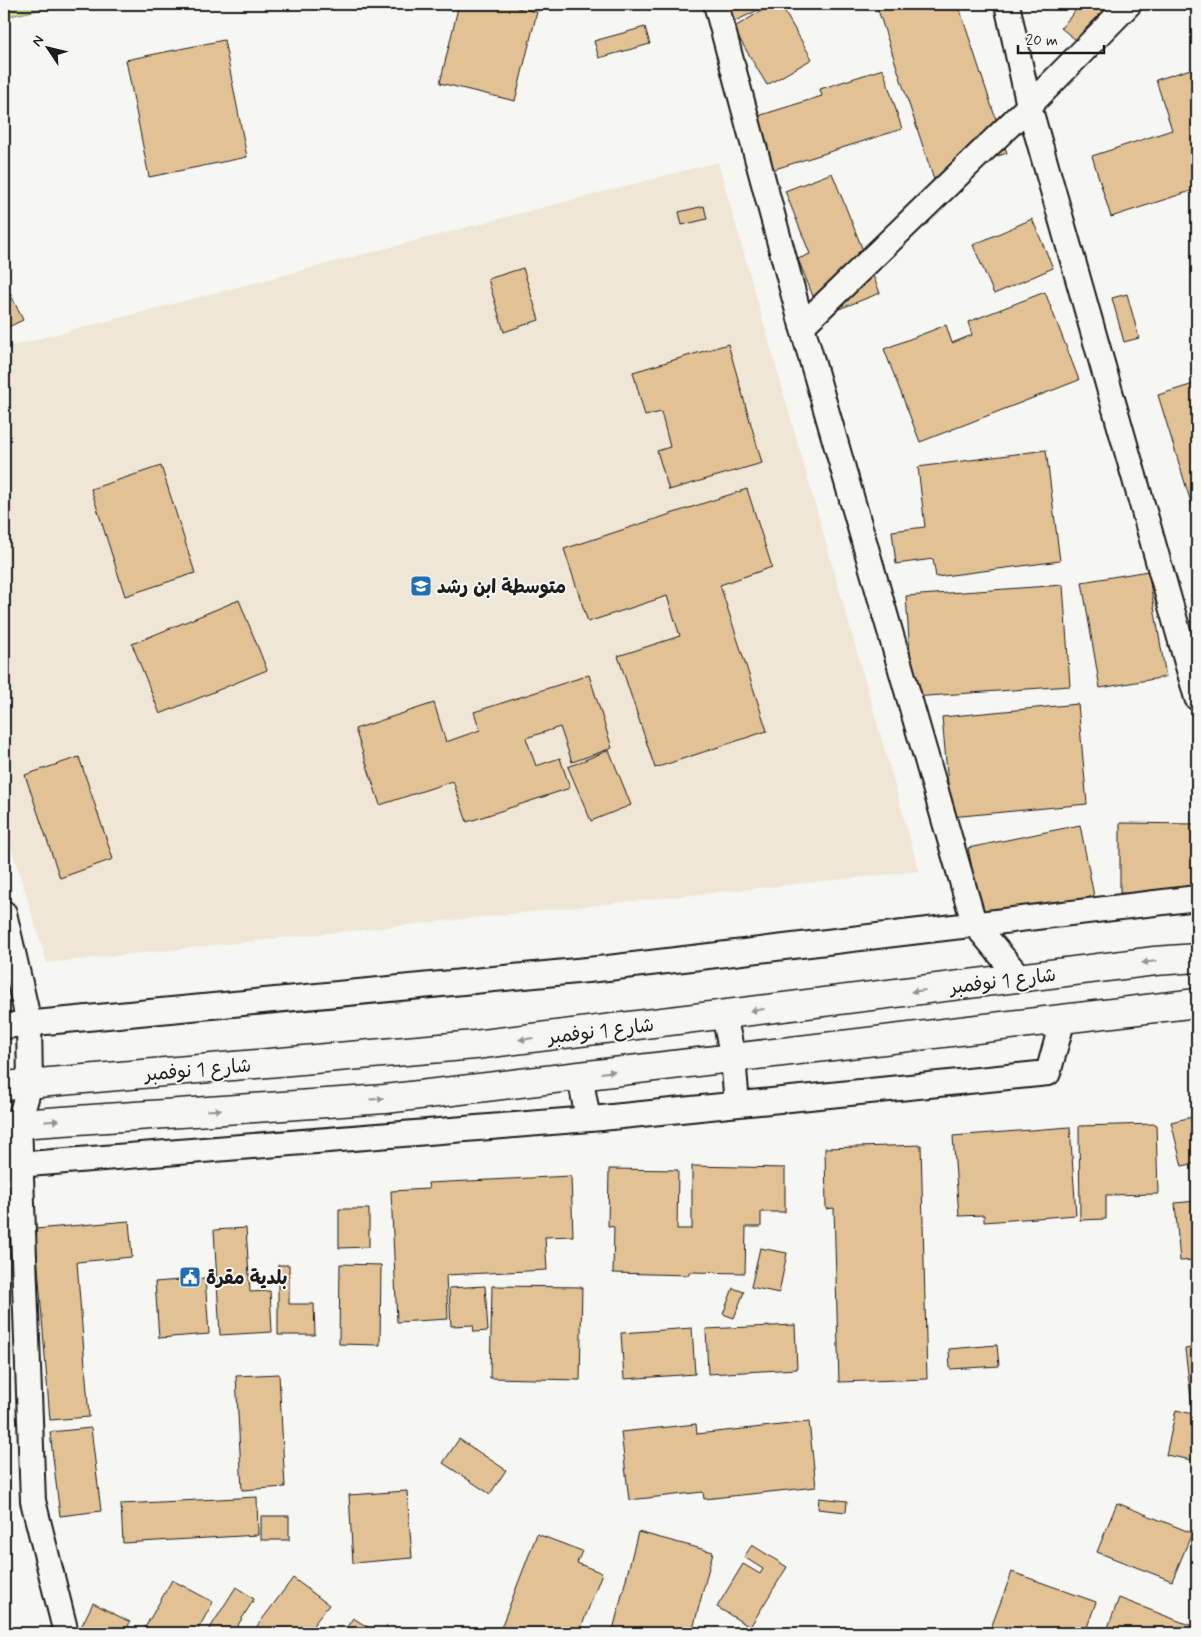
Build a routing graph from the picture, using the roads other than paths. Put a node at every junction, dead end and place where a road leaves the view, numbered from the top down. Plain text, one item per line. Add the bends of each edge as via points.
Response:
1 (716, 4) edge
2 (1007, 4) edge
3 (1129, 4) edge
4 (1029, 106) junction
5 (802, 326) junction
6 (1197, 698) edge
7 (1197, 898) edge
8 (4, 913) edge
9 (974, 924) junction
10 (1197, 958) edge
11 (1020, 978) junction
12 (1197, 1003) edge
13 (724, 1014) junction
14 (1063, 1019) junction
15 (29, 1023) junction
16 (4, 1026) edge
17 (733, 1058) junction
18 (580, 1076) junction
19 (17, 1085) edge
20 (737, 1104) junction
21 (588, 1119) junction
22 (12, 1124) edge
23 (12, 1165) edge
24 (66, 1633) edge

1 - 5 street
2 - 4 street
3 - 4 street
4 - 5 street
4 - 6 street
5 - 9 street
7 - 9 street
8 - 15 street
9 - 11 street
9 - 15 street via 608,968
10 -> 11 main road, شارع 1 نوفمبر
11 -> 13 main road, شارع 1 نوفمبر
12 - 14 main road
13 - 17 street
13 -> 19 main road, شارع 1 نوفمبر via 475,1045
14 - 17 main road
14 - 20 street via 1048,1073
15 - 16 street
15 - 19 street
18 -> 17 main road
17 - 20 street
18 - 21 street
22 -> 18 main road via 385,1099
19 - 22 street
20 - 21 street
21 - 23 street
22 - 23 street
23 - 24 street via 33,1501

